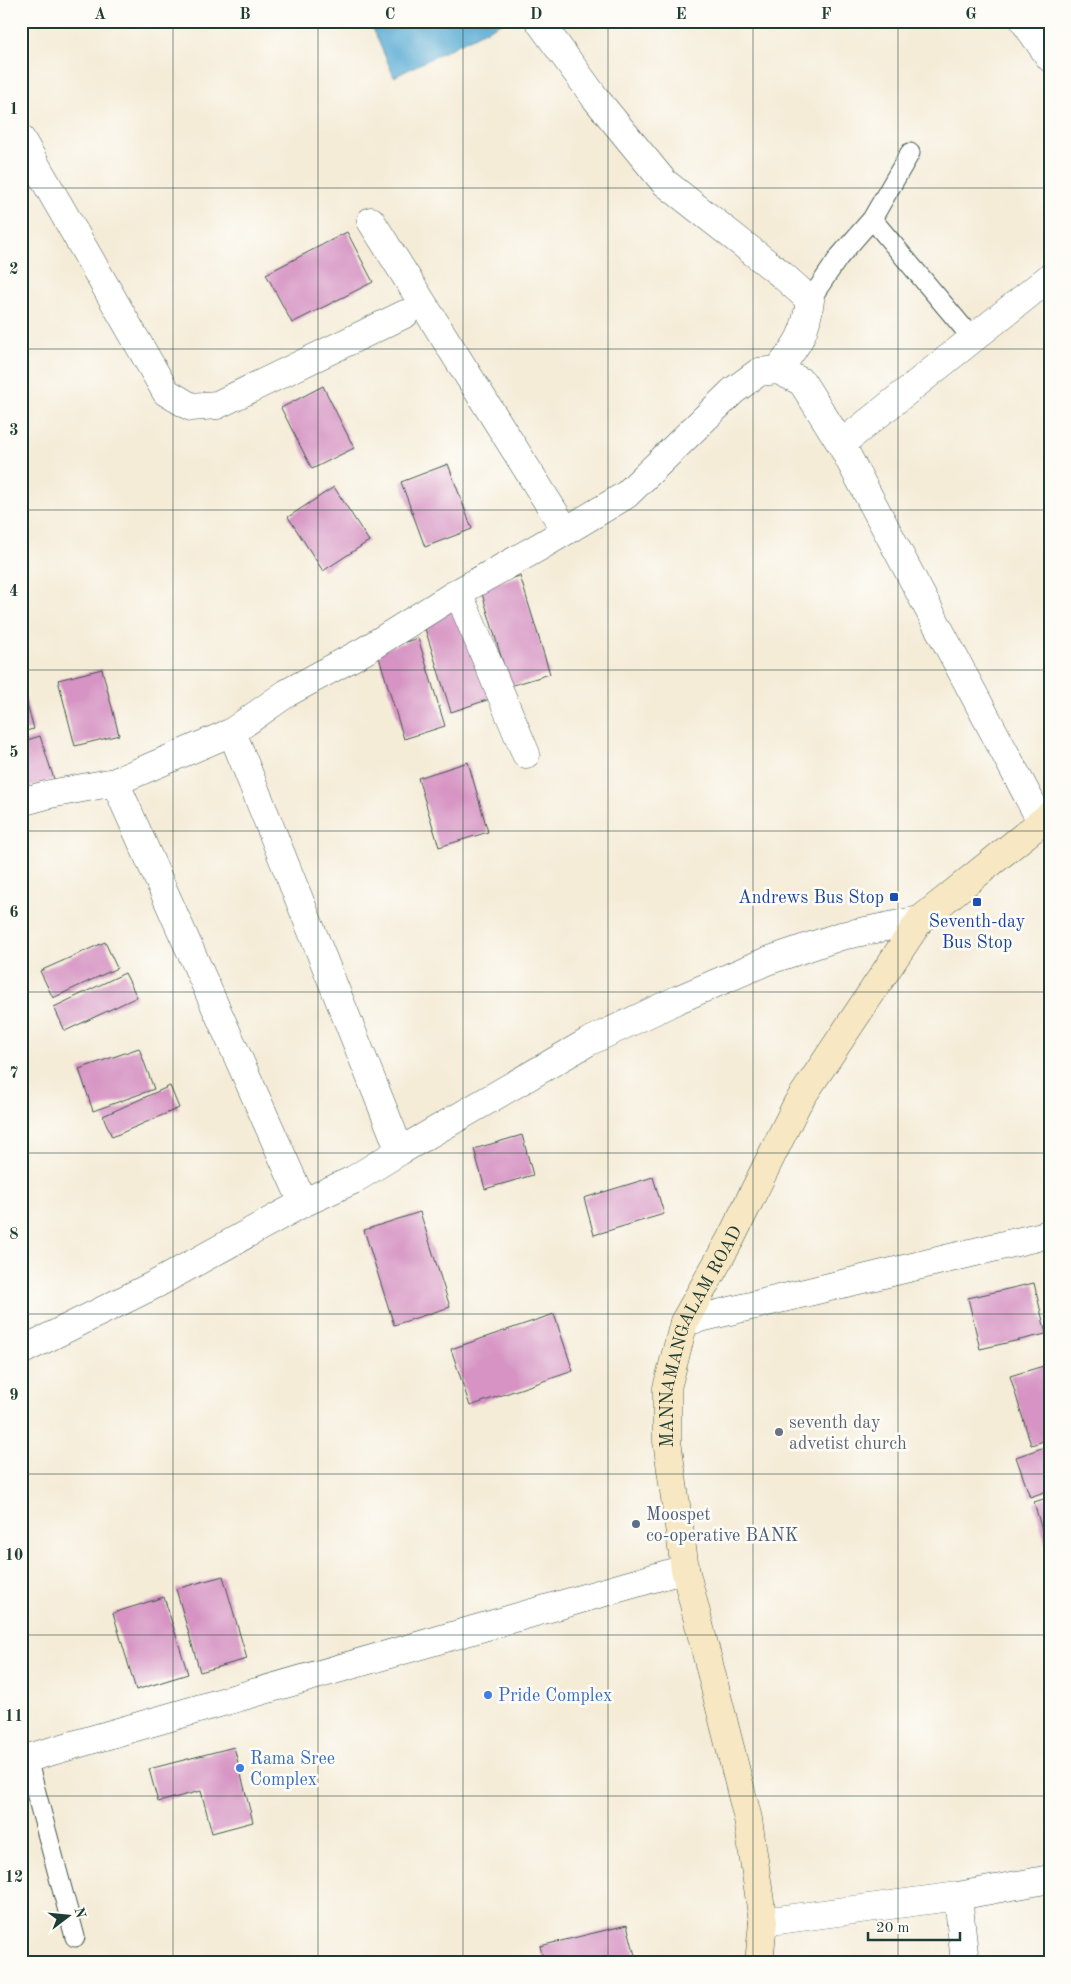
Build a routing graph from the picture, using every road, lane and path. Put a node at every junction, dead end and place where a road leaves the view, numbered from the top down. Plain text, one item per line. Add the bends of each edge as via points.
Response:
1 (539, 21) edge
2 (1024, 21) edge
3 (1050, 58) edge
4 (21, 139) edge
5 (910, 154) dead end
6 (872, 219) junction
7 (371, 221) dead end
8 (1050, 276) edge
9 (810, 300) junction
10 (405, 314) dead end
11 (972, 338) junction
12 (778, 370) junction
13 (841, 444) junction
14 (566, 531) junction
15 (458, 592) junction
16 (232, 732) junction
17 (526, 754) dead end
18 (115, 782) junction
19 (21, 802) edge
20 (1046, 818) edge
21 (920, 920) junction
22 (400, 1151) junction
23 (303, 1203) junction
24 (1050, 1234) edge
25 (684, 1322) junction
26 (21, 1351) edge
27 (685, 1570) junction
28 (24, 1760) edge
29 (1050, 1880) edge
30 (958, 1896) junction
31 (762, 1922) junction
32 (75, 1936) dead end
33 (759, 1963) edge
34 (965, 1963) edge

1 - 9 street via 596,99 664,182
2 - 3 street
4 - 10 street via 166,392 191,407 217,405
5 - 6 lane
6 - 9 lane via 839,257
6 - 11 lane
7 - 14 street
8 - 11 street
9 - 12 street via 807,322 798,344
11 - 13 street
12 - 13 street via 802,382
12 - 14 street via 759,372 733,391 626,495
13 - 20 street
14 - 15 street
15 - 16 street via 364,651 287,693
15 - 17 street
16 - 18 street
16 - 22 street
18 - 19 street
18 - 23 street
20 - 21 main road, MANNAMANGALAM ROAD
21 - 22 street via 841,936 767,961 679,999 588,1042
21 - 25 main road, MANNAMANGALAM ROAD via 797,1104 731,1238
22 - 23 street via 353,1180
23 - 26 street via 156,1284
24 - 25 street
25 - 27 main road, MANNAMANGALAM ROAD via 667,1388 667,1441
27 - 28 street
27 - 31 main road, MANNAMANGALAM ROAD via 748,1819
28 - 32 lane
29 - 30 street
30 - 31 street
30 - 34 street
31 - 33 main road, MANNAMANGALAM ROAD

